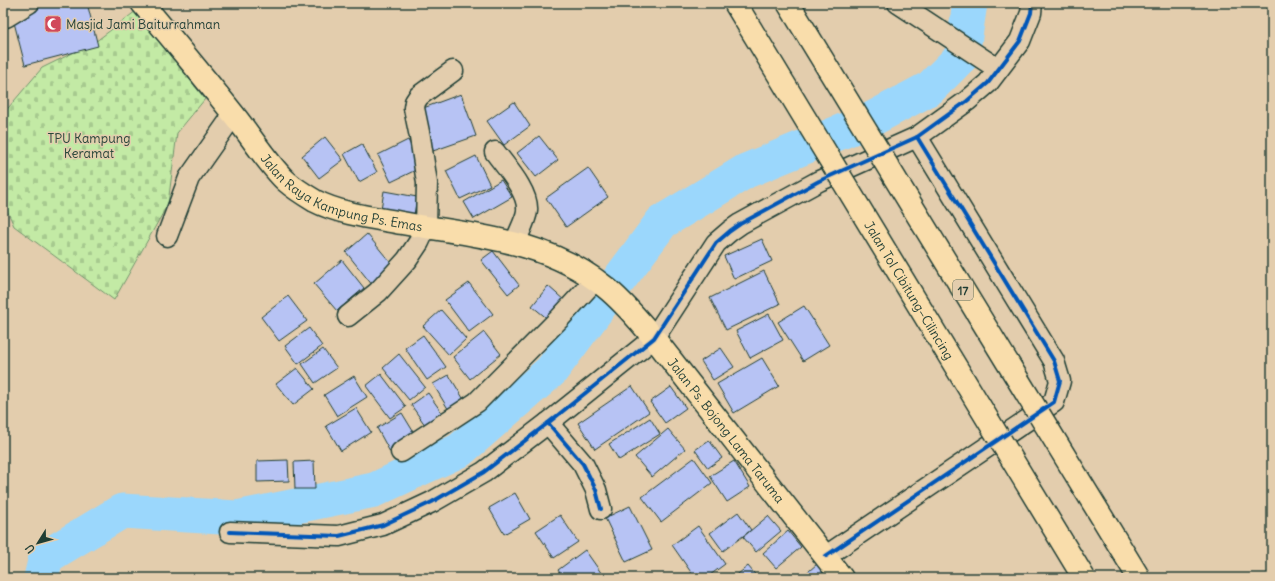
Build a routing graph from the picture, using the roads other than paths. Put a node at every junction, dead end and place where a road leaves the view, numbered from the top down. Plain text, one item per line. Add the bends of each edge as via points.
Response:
1 (29, 3) edge
2 (142, 3) edge
3 (735, 3) edge
4 (788, 3) edge
5 (898, 3) edge
6 (1032, 3) edge
7 (6, 17) dead end
8 (998, 69) junction
9 (453, 71) dead end
10 (234, 114) junction
11 (917, 138) junction
12 (495, 152) dead end
13 (426, 227) junction
14 (167, 236) dead end
15 (514, 243) junction
16 (600, 283) junction
17 (348, 316) dead end
18 (654, 338) junction
19 (548, 423) junction
20 (401, 452) dead end
21 (601, 509) dead end
22 (230, 532) dead end
23 (826, 556) junction
24 (842, 578) edge
25 (1084, 578) edge
26 (1139, 578) edge

1 - 7 street
2 - 10 main road, Jalan Raya Kampung Ps. Emas
3 - 25 main road, Jalan Tol Cibitung–Cilincing, bridge
4 - 26 main road, 17, bridge
5 - 8 street
6 - 8 street via 1020,42
8 - 11 street via 988,83 967,101
9 - 13 street via 419,96 415,102 427,183
10 - 13 main road, Jalan Raya Kampung Ps. Emas via 286,180 301,193 334,208
10 - 14 street via 189,178
11 - 18 street via 819,181 730,231 716,243
11 - 23 street via 1054,361 1060,382 1054,402
12 - 15 street via 523,191 526,200 527,212
13 - 15 main road, Jalan Raya Kampung Ps. Emas
13 - 17 street via 407,260 378,292
15 - 16 main road, Jalan Raya Kampung Ps. Emas via 546,252 573,265
16 - 18 main road, Jalan Ps. Bojong Lama Taruma
16 - 20 street via 560,318 477,402
18 - 19 street
18 - 23 main road, Jalan Ps. Bojong Lama Taruma
19 - 21 street via 583,464 596,490
19 - 22 street via 484,472 432,502 383,525 338,536
23 - 24 main road, Jalan Ps. Bojong Lama Taruma

